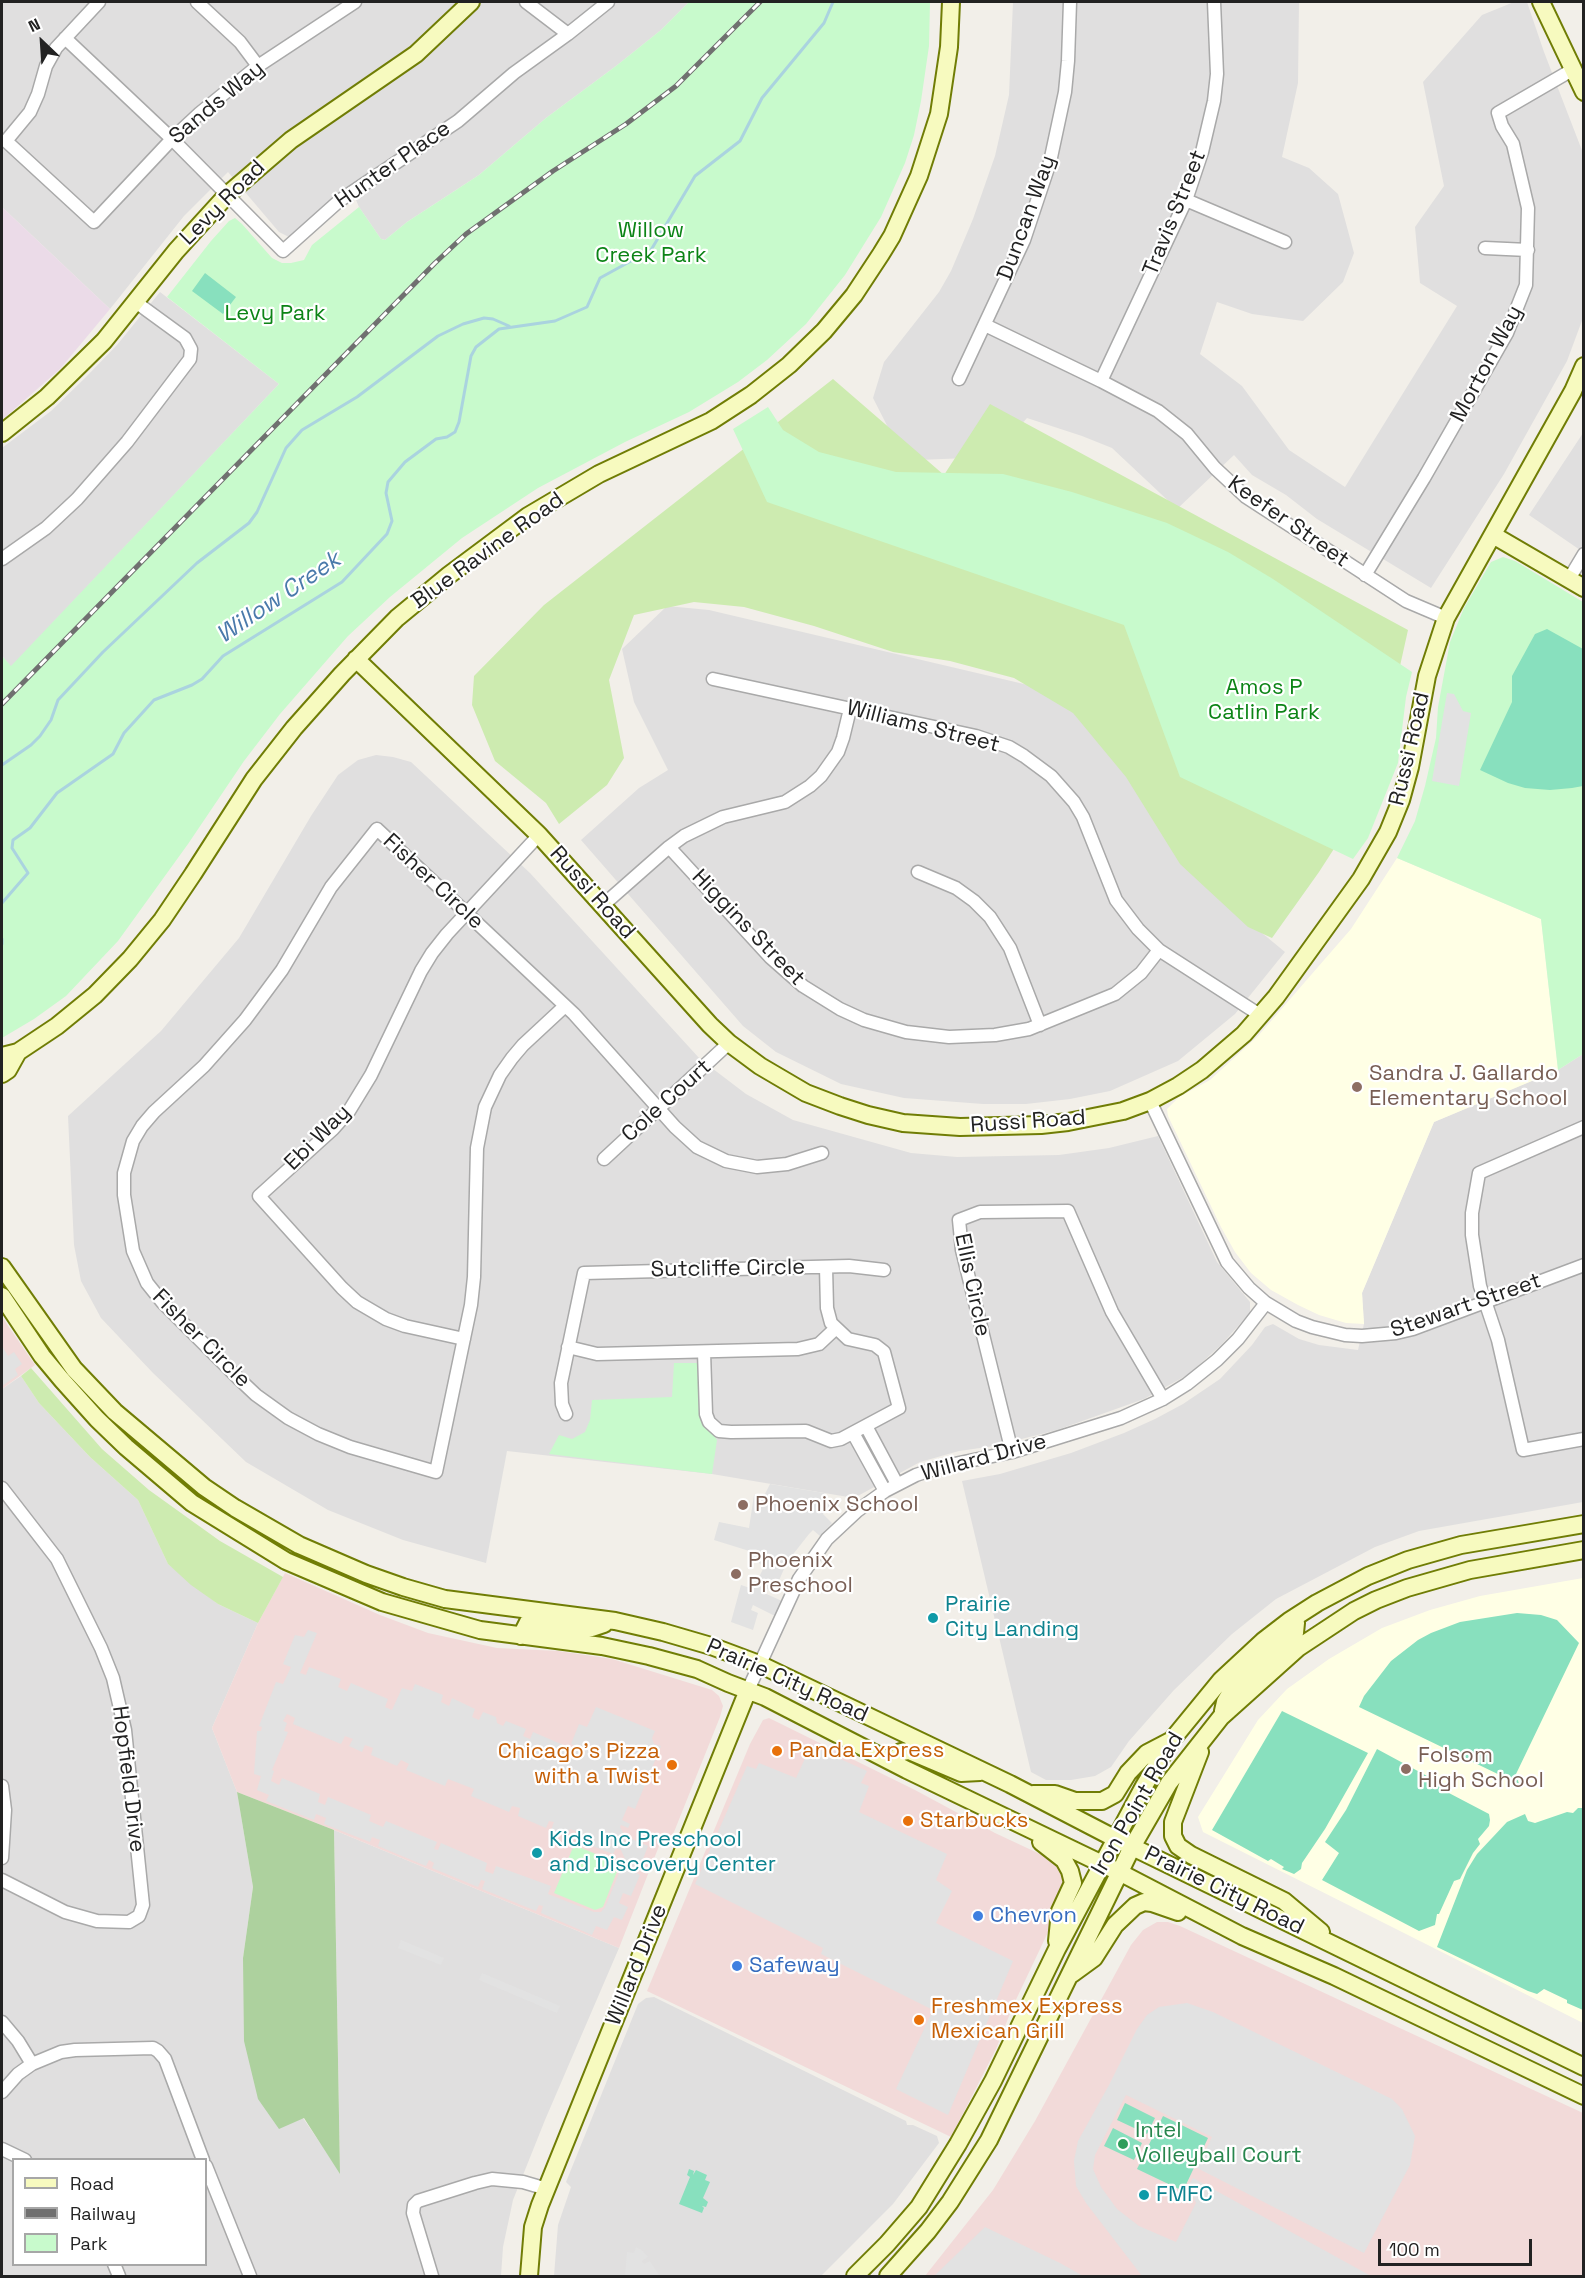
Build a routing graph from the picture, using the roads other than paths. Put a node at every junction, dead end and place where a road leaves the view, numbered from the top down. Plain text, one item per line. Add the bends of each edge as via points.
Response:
1 (99, 2) edge
2 (197, 2) edge
3 (354, 2) edge
4 (471, 2) edge
5 (526, 2) edge
6 (608, 2) edge
7 (951, 2) edge
8 (1070, 2) edge
9 (1214, 2) edge
10 (1541, 2) edge
11 (568, 34) junction
12 (65, 38) junction
13 (258, 66) junction
14 (1572, 70) junction
15 (1584, 92) edge
16 (172, 140) junction
17 (228, 195) junction
18 (1186, 200) junction
19 (1285, 242) dead end
20 (1485, 248) dead end
21 (1528, 250) junction
22 (136, 303) junction
23 (985, 325) junction
24 (1584, 366) edge
25 (960, 379) dead end
26 (1101, 381) junction
27 (2, 433) edge
28 (1493, 535) junction
29 (1584, 554) edge
30 (2, 559) edge
31 (1365, 575) junction
32 (1569, 579) junction
33 (1584, 588) edge
34 (1446, 618) junction
35 (356, 659) junction
36 (713, 680) dead end
37 (850, 709) junction
38 (539, 835) junction
39 (669, 847) junction
40 (918, 872) dead end
41 (603, 906) junction
42 (466, 913) junction
43 (1159, 950) junction
44 (565, 1006) junction
45 (1260, 1015) junction
46 (1040, 1025) junction
47 (729, 1043) junction
48 (18, 1052) junction
49 (2, 1056) edge
50 (2, 1074) edge
51 (1150, 1101) junction
52 (659, 1108) junction
53 (1584, 1127) edge
54 (822, 1153) dead end
55 (604, 1159) dead end
56 (1584, 1265) edge
57 (2, 1267) edge
58 (826, 1267) junction
59 (884, 1270) dead end
60 (2, 1296) edge
61 (1486, 1302) junction
62 (1266, 1303) junction
63 (835, 1329) junction
64 (464, 1339) junction
65 (568, 1347) junction
66 (704, 1352) junction
67 (1163, 1399) junction
68 (566, 1414) dead end
69 (866, 1426) junction
70 (853, 1433) junction
71 (1584, 1439) edge
72 (1012, 1452) junction
73 (897, 1484) junction
74 (2, 1488) edge
75 (885, 1491) junction
76 (1584, 1524) edge
77 (1584, 1550) edge
78 (1294, 1618) junction
79 (614, 1621) junction
80 (521, 1636) junction
81 (759, 1664) junction
82 (748, 1690) junction
83 (1216, 1723) junction
84 (1171, 1741) junction
85 (894, 1762) junction
86 (984, 1771) junction
87 (2, 1786) edge
88 (1029, 1794) junction
89 (1015, 1820) junction
90 (1116, 1839) junction
91 (1132, 1846) junction
92 (2, 1858) edge
93 (1102, 1864) junction
94 (1119, 1872) junction
95 (2, 1880) edge
96 (1242, 1936) junction
97 (1335, 1945) junction
98 (1056, 1949) junction
99 (1069, 1976) junction
100 (2, 2022) edge
101 (1014, 2035) junction
102 (32, 2064) junction
103 (1584, 2067) edge
104 (2, 2092) edge
105 (1584, 2096) edge
106 (989, 2140) junction
107 (2, 2149) edge
108 (21, 2158) edge
109 (202, 2158) edge
110 (207, 2169) edge
111 (547, 2189) junction
112 (250, 2277) edge
113 (432, 2277) edge
114 (529, 2277) edge
115 (855, 2277) edge
116 (888, 2277) edge

1 - 12 street
2 - 13 street via 240,42
3 - 13 street, Sands Way
4 - 17 main road, Levy Road via 416,54 291,140
5 - 11 street
6 - 11 street, Hunter Place
7 - 35 main road, Blue Ravine Road via 950,47 940,103 919,176 881,254 824,331 771,380 725,412 680,438 599,474 528,516 427,592
8 - 23 street, Duncan Way via 1065,92 1050,162 1024,240
9 - 18 street, Travis Street via 1214,101
10 - 14 main road
11 - 17 street, Hunter Place via 458,121 339,201 283,251
12 - 16 street
12 - 16 street, Sands Way via 46,66 30,112 6,141 94,222
13 - 16 street, Sands Way
14 - 15 main road
14 - 21 street, Morton Way via 1498,113 1521,171 1528,208
16 - 17 street
17 - 22 main road, Levy Road via 176,251
18 - 19 street
18 - 26 street, Travis Street
20 - 21 street
21 - 31 street, Morton Way via 1526,285 1507,333
22 - 27 main road, Levy Road via 81,366
22 - 30 street via 185,338 191,350 190,359 83,493 46,528
23 - 25 street, Duncan Way
23 - 26 street, Keefer Street
24 - 28 main road, Russi Road
26 - 31 street, Keefer Street via 1174,422 1238,491
28 - 32 main road
28 - 34 main road, Russi Road
29 - 32 street
31 - 34 street, Keefer Street via 1406,601
32 - 33 main road
34 - 45 main road, Russi Road via 1427,676 1406,784 1388,832 1361,879
35 - 38 main road, Russi Road
35 - 48 main road, Blue Ravine Road via 254,779 181,892 130,959 79,1009
36 - 37 street, Williams Street
37 - 39 street via 838,752 810,786 785,802 723,817
37 - 43 street, Williams Street via 993,741 1038,765 1074,802 1116,900
38 - 41 main road, Russi Road
38 - 42 street, Ebi Way
39 - 41 street
39 - 46 street, Higgins Street via 783,969 840,1009 880,1026 932,1036 995,1035
40 - 46 street via 956,888 990,917 1010,948
41 - 47 main road, Russi Road
42 - 44 street, Fisher Circle
42 - 64 street, Ebi Way via 421,971 371,1075 349,1111 259,1196 342,1288 369,1310 405,1326
42 - 64 street, Fisher Circle via 376,829 331,886 282,970 245,1020 142,1126 128,1155 124,1183 133,1251 154,1293 256,1395 318,1434 436,1472
43 - 45 street, Williams Street
43 - 46 street, Higgins Street via 1141,973 1115,994
44 - 52 street, Fisher Circle
44 - 64 street, Fisher Circle via 512,1058 485,1107 477,1148 474,1277
45 - 51 main road, Russi Road via 1202,1070
47 - 51 main road, Russi Road via 806,1093 903,1123 960,1127 1041,1125 1123,1111
47 - 52 street, Cole Court
48 - 49 main road, Blue Ravine Road
48 - 50 main road, Blue Ravine Road
51 - 62 street, Stewart Street via 1223,1254 1237,1276
52 - 54 street, Fisher Circle via 691,1142 726,1161 773,1167
52 - 55 street, Cole Court
53 - 61 street via 1479,1173 1472,1235
56 - 61 street, Stewart Street
57 - 79 main road, Prairie City Road via 74,1369 107,1405 204,1487 266,1527 333,1561 445,1599
58 - 59 street
58 - 63 street, Sutcliffe Circle via 827,1308
58 - 65 street, Sutcliffe Circle via 584,1273
60 - 80 main road, Prairie City Road via 42,1356 97,1419 161,1479 219,1521 286,1561 382,1602 480,1630
61 - 62 street, Stewart Street via 1413,1329 1362,1336 1311,1328
61 - 71 street via 1523,1450
62 - 67 street, Willard Drive via 1218,1360
63 - 66 street via 819,1344 805,1348
63 - 69 street via 848,1339 875,1345 887,1359 899,1408
65 - 66 street via 597,1354
65 - 68 street via 561,1392
66 - 70 street via 706,1414 719,1431 806,1431 831,1441
67 - 72 street, Willard Drive via 1121,1418
67 - 72 street, Ellis Circle via 1112,1311 1068,1211 980,1212 959,1220 962,1250
69 - 70 street
69 - 73 street
70 - 75 street
72 - 73 street, Willard Drive via 940,1467
73 - 75 street, Willard Drive
74 - 95 street, Hopfield Drive via 57,1559 113,1678 125,1730 143,1905 139,1916 129,1922 97,1922 65,1912
75 - 81 street, Willard Drive via 844,1521 815,1555
76 - 78 main road, Iron Point Road via 1461,1545 1408,1560 1345,1587
77 - 83 main road, Iron Point Road via 1470,1570 1376,1600 1299,1648
78 - 83 main road via 1295,1633 1232,1690
78 - 84 main road, Iron Point Road via 1232,1668
79 - 80 main road via 576,1629 528,1622
79 - 81 main road, Prairie City Road via 673,1634
80 - 82 main road, Prairie City Road via 649,1656 697,1669
81 - 82 street, Willard Drive
81 - 86 main road, Prairie City Road
82 - 85 main road, Prairie City Road
82 - 111 main road, Willard Drive
83 - 91 main road, Iron Point Road via 1169,1783
83 - 97 main road via 1173,1822 1178,1846 1284,1901
84 - 88 main road via 1147,1753 1115,1794 1102,1801
84 - 90 main road, Iron Point Road
85 - 86 main road via 901,1752 909,1751 960,1773
85 - 89 main road, Prairie City Road
86 - 88 main road, Prairie City Road
87 - 92 street
88 - 90 main road, Prairie City Road
89 - 93 main road, Prairie City Road
89 - 98 main road via 1064,1860 1070,1871 1073,1883 1060,1911
90 - 91 main road, Prairie City Road
90 - 93 main road, Iron Point Road
91 - 94 main road, Iron Point Road
91 - 97 main road, Prairie City Road
93 - 94 main road, Prairie City Road
93 - 98 main road, Iron Point Road
94 - 96 main road, Prairie City Road
94 - 99 main road, Iron Point Road
96 - 99 main road via 1144,1902 1121,1919 1094,1958
96 - 105 main road, Prairie City Road
97 - 103 main road, Prairie City Road
98 - 101 main road, Iron Point Road
99 - 106 main road, Iron Point Road
100 - 102 street
101 - 106 main road via 1022,2043 1022,2053 989,2122
101 - 115 main road, Iron Point Road via 971,2121 919,2207
102 - 104 street
102 - 109 street via 75,2050 145,2047 158,2051 168,2066
106 - 116 main road, Iron Point Road via 950,2202
107 - 108 street
110 - 112 street
111 - 113 street via 523,2182 492,2180 418,2201 413,2213
111 - 114 main road, Willard Drive via 534,2227

